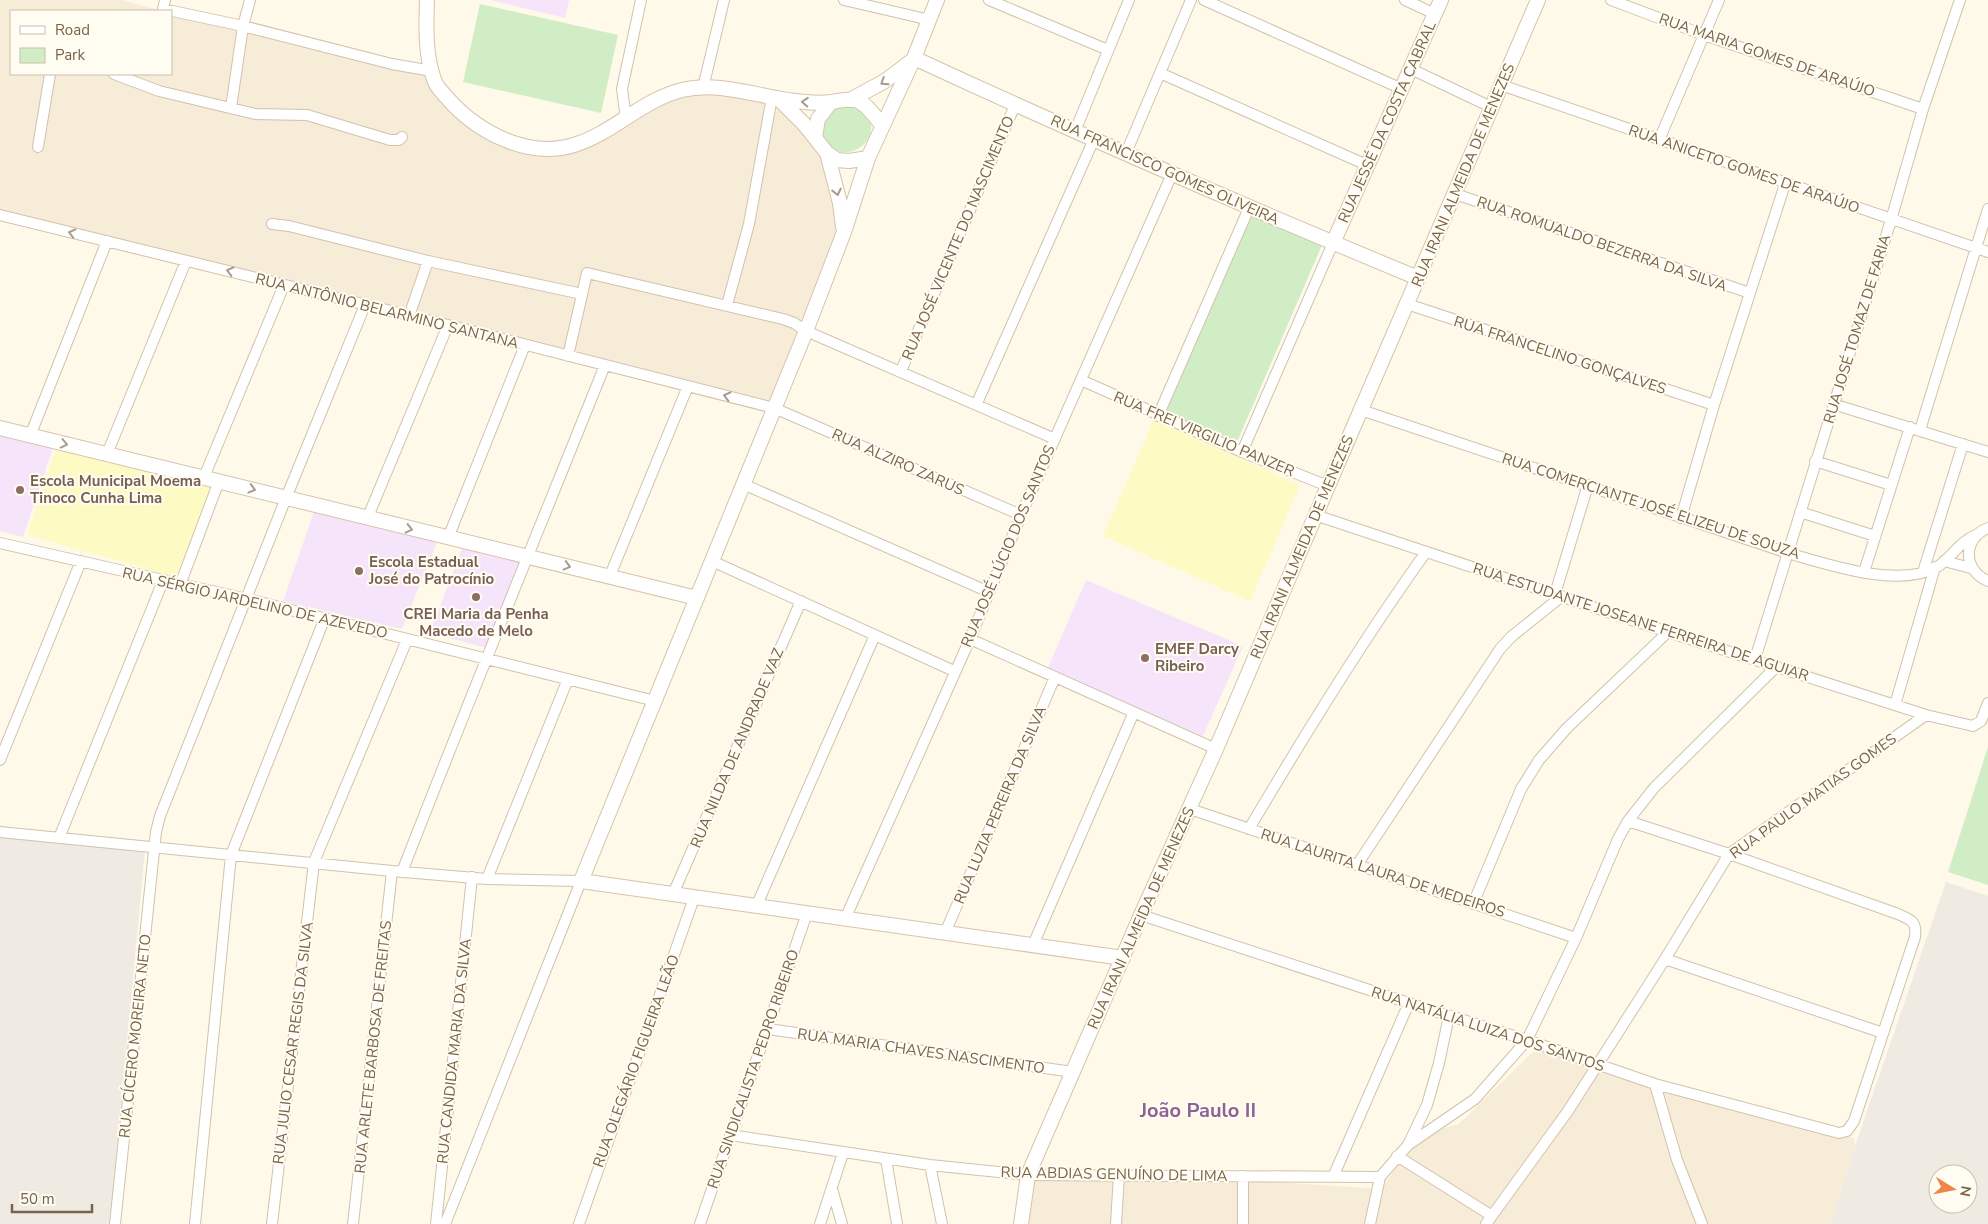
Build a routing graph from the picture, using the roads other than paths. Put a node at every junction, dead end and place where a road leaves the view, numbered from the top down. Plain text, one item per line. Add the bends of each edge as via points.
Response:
1 (250, 0) edge
2 (427, 0) edge
3 (641, 0) edge
4 (724, 0) edge
5 (844, 0) edge
6 (937, 0) edge
7 (990, 0) edge
8 (1130, 0) edge
9 (1191, 0) edge
10 (1204, 0) edge
11 (1405, 0) edge
12 (1441, 0) edge
13 (1538, 0) edge
14 (1611, 0) edge
15 (1719, 0) edge
16 (1960, 0) edge
17 (164, 5) edge
18 (1435, 14) junction
19 (930, 20) junction
20 (243, 26) junction
21 (1704, 35) junction
22 (1108, 50) junction
23 (914, 58) junction
24 (1410, 69) junction
25 (432, 71) junction
26 (1160, 73) junction
27 (50, 75) edge
28 (116, 75) edge
29 (1501, 85) junction
30 (703, 88) junction
31 (1402, 89) junction
32 (775, 98) junction
33 (850, 100) junction
34 (831, 102) junction
35 (1016, 105) junction
36 (1492, 107) junction
37 (231, 108) junction
38 (1923, 109) junction
39 (626, 119) junction
40 (882, 125) junction
41 (1075, 131) junction
42 (402, 137) dead end
43 (815, 137) junction
44 (1094, 139) junction
45 (1659, 140) junction
46 (38, 147) dead end
47 (827, 153) junction
48 (1126, 153) junction
49 (868, 158) junction
50 (1369, 166) junction
51 (1172, 174) junction
52 (1785, 184) junction
53 (1455, 194) junction
54 (1248, 208) junction
55 (1988, 209) edge
56 (0, 215) edge
57 (1891, 220) junction
58 (272, 224) dead end
59 (844, 232) junction
60 (107, 241) junction
61 (1333, 243) junction
62 (1976, 248) junction
63 (1988, 252) edge
64 (186, 261) junction
65 (428, 261) junction
66 (1418, 278) junction
67 (284, 285) junction
68 (1750, 293) junction
69 (582, 294) junction
70 (1407, 304) junction
71 (727, 305) junction
72 (365, 306) junction
73 (409, 316) junction
74 (448, 325) junction
75 (806, 331) junction
76 (525, 345) junction
77 (568, 356) junction
78 (605, 365) junction
79 (901, 371) junction
80 (1081, 380) junction
81 (688, 386) junction
82 (977, 403) junction
83 (1833, 404) junction
84 (1714, 405) junction
85 (774, 408) junction
86 (1361, 410) junction
87 (1158, 416) junction
88 (0, 428) edge
89 (1915, 429) junction
90 (30, 436) junction
91 (1054, 439) junction
92 (1963, 444) junction
93 (1242, 452) junction
94 (1988, 452) edge
95 (107, 454) junction
96 (1816, 461) junction
97 (204, 477) junction
98 (219, 481) junction
99 (743, 484) junction
100 (1588, 485) junction
101 (1891, 485) junction
102 (1328, 486) junction
103 (286, 498) junction
104 (1800, 512) junction
105 (1021, 515) junction
106 (1315, 516) junction
107 (1681, 518) junction
108 (367, 519) junction
109 (1988, 528) edge
110 (1978, 534) junction
111 (1875, 536) junction
112 (448, 538) junction
113 (0, 543) edge
114 (1426, 552) junction
115 (1788, 553) junction
116 (529, 556) junction
117 (81, 561) junction
118 (712, 561) junction
119 (1940, 564) junction
120 (1971, 568) junction
121 (1864, 572) junction
122 (1923, 572) junction
123 (609, 578) junction
124 (163, 581) junction
125 (1988, 581) edge
126 (180, 585) junction
127 (989, 592) junction
128 (1558, 595) junction
129 (696, 598) junction
130 (246, 599) junction
131 (800, 601) junction
132 (324, 620) junction
133 (1668, 632) junction
134 (875, 635) junction
135 (970, 639) junction
136 (407, 640) junction
137 (486, 658) junction
138 (1755, 659) junction
139 (1777, 666) junction
140 (954, 671) junction
141 (1055, 677) junction
142 (568, 679) junction
143 (655, 701) junction
144 (1988, 702) edge
145 (1896, 705) junction
146 (1134, 712) junction
147 (1926, 715) junction
148 (1216, 749) junction
149 (0, 760) edge
150 (1190, 809) junction
151 (1628, 821) junction
152 (1249, 829) junction
153 (0, 832) edge
154 (59, 838) junction
155 (154, 848) junction
156 (1729, 854) junction
157 (231, 855) junction
158 (314, 862) junction
159 (1357, 865) junction
160 (397, 871) junction
161 (472, 877) junction
162 (487, 879) junction
163 (581, 881) junction
164 (673, 894) junction
165 (694, 898) junction
166 (1473, 904) junction
167 (756, 907) junction
168 (807, 913) junction
169 (1141, 914) junction
170 (845, 919) junction
171 (945, 933) junction
172 (1576, 938) junction
173 (1033, 945) junction
174 (1123, 958) junction
175 (1665, 959) junction
176 (1409, 1003) junction
177 (1449, 1016) junction
178 (768, 1029) junction
179 (1883, 1033) junction
180 (1527, 1040) junction
181 (1598, 1065) junction
182 (1073, 1072) junction
183 (1655, 1084) junction
184 (730, 1136) junction
185 (1408, 1145) junction
186 (843, 1153) junction
187 (1397, 1156) junction
188 (886, 1159) junction
189 (930, 1165) junction
190 (1028, 1175) junction
191 (1119, 1175) junction
192 (1243, 1176) junction
193 (1334, 1177) junction
194 (1380, 1177) junction
195 (831, 1188) junction
196 (1489, 1220) edge
197 (115, 1224) edge
198 (195, 1224) edge
199 (272, 1224) edge
200 (353, 1224) edge
201 (436, 1224) edge
202 (445, 1224) edge
203 (578, 1224) edge
204 (700, 1224) edge
205 (820, 1224) edge
206 (842, 1224) edge
207 (898, 1224) edge
208 (942, 1224) edge
209 (1021, 1224) edge
210 (1116, 1224) edge
211 (1243, 1224) edge
212 (1370, 1224) edge
213 (1702, 1224) edge

1 - 20 street
2 - 25 street via 427,41
3 - 39 street via 622,90
4 - 30 street
5 - 19 street
6 - 19 street
7 - 22 street
8 - 22 street
9 - 26 street
10 - 31 street
11 - 18 street
12 - 18 street, RUA JESSÉ DA COSTA CABRAL
13 - 29 street, RUA IRANI ALMEIDA DE MENEZES
14 - 21 street, RUA MARIA GOMES DE ARAÚJO
15 - 21 street
16 - 38 street, RUA JOSÉ TOMAZ DE FARIA
17 - 20 street
18 - 24 street, RUA JESSÉ DA COSTA CABRAL
19 - 23 street
20 - 25 street
20 - 37 street
21 - 38 street, RUA MARIA GOMES DE ARAÚJO
21 - 45 street
22 - 41 street
23 -> 33 street via 885,81
23 - 35 street, RUA FRANCISCO GOMES OLIVEIRA
23 - 40 street
24 - 31 street, RUA JESSÉ DA COSTA CABRAL
24 - 36 street
25 - 39 street via 436,85 479,128 520,144 560,149 596,137
26 - 48 street
26 - 50 street
27 - 46 street
28 - 37 street via 159,92
29 - 36 street, RUA IRANI ALMEIDA DE MENEZES
29 - 45 street, RUA ANICETO GOMES DE ARAÚJO
30 - 32 street
30 - 39 street via 666,96
31 - 50 street, RUA JESSÉ DA COSTA CABRAL
34 -> 32 street
32 - 43 street
32 - 71 street via 749,222
33 - 34 street
33 - 40 street via 856,100 869,109
34 - 43 street via 818,119
35 - 41 street, RUA FRANCISCO GOMES OLIVEIRA
35 - 79 street, RUA JOSÉ VICENTE DO NASCIMENTO
36 - 53 street, RUA IRANI ALMEIDA DE MENEZES
37 - 42 street via 255,114 308,115 395,141
38 - 57 street, RUA JOSÉ TOMAZ DE FARIA
40 - 49 street
41 - 44 street, RUA FRANCISCO GOMES OLIVEIRA
43 - 47 street
44 - 48 street, RUA FRANCISCO GOMES OLIVEIRA
44 - 82 street
45 - 52 street, RUA ANICETO GOMES DE ARAÚJO
47 - 49 street via 837,160
47 -> 59 street
48 - 51 street, RUA FRANCISCO GOMES OLIVEIRA
49 - 59 street
50 - 61 street, RUA JESSÉ DA COSTA CABRAL
51 - 54 street, RUA FRANCISCO GOMES OLIVEIRA
51 - 80 street, RUA JOSÉ LÚCIO DOS SANTOS
52 - 57 street, RUA ANICETO GOMES DE ARAÚJO
52 - 68 street
53 - 66 street, RUA IRANI ALMEIDA DE MENEZES
53 - 68 street, RUA ROMUALDO BEZERRA DA SILVA
54 - 61 street, RUA FRANCISCO GOMES OLIVEIRA
54 - 87 street
55 - 62 street
60 -> 56 street, RUA ANTÔNIO BELARMINO SANTANA
57 - 62 street, RUA ANICETO GOMES DE ARAÚJO
57 - 83 street, RUA JOSÉ TOMAZ DE FARIA
58 - 65 street
59 - 75 street
60 - 64 street, RUA ANTÔNIO BELARMINO SANTANA
60 - 90 street
61 - 66 street, RUA FRANCISCO GOMES OLIVEIRA
61 - 93 street
62 - 63 street, RUA ANICETO GOMES DE ARAÚJO
62 - 89 street
67 -> 64 street, RUA ANTÔNIO BELARMINO SANTANA
64 - 95 street
65 - 69 street
65 - 73 street
66 - 70 street, RUA IRANI ALMEIDA DE MENEZES
67 - 72 street, RUA ANTÔNIO BELARMINO SANTANA
67 - 97 street
68 - 84 street
69 - 71 street via 587,273
69 - 77 street
70 - 84 street, RUA FRANCELINO GONÇALVES
70 - 86 street, RUA IRANI ALMEIDA DE MENEZES
71 - 75 street via 783,319
72 - 73 street, RUA ANTÔNIO BELARMINO SANTANA
72 - 103 street, RUA CÍCERO MOREIRA NETO
73 - 74 street, RUA ANTÔNIO BELARMINO SANTANA
74 - 76 street, RUA ANTÔNIO BELARMINO SANTANA
74 - 108 street
75 - 79 street
75 - 85 street
76 - 77 street, RUA ANTÔNIO BELARMINO SANTANA
76 - 112 street
77 - 78 street, RUA ANTÔNIO BELARMINO SANTANA
78 - 81 street, RUA ANTÔNIO BELARMINO SANTANA
78 - 116 street, RUA ARLETE BARBOSA DE FREITAS
79 - 82 street
80 - 87 street, RUA FREI VIRGILIO PANZER
80 - 91 street, RUA JOSÉ LÚCIO DOS SANTOS
85 -> 81 street, RUA ANTÔNIO BELARMINO SANTANA
81 - 123 street
82 - 91 street
83 - 89 street
83 - 96 street, RUA JOSÉ TOMAZ DE FARIA
84 - 107 street
85 - 99 street
85 - 105 street, RUA ALZIRO ZARUS
86 - 100 street, RUA COMERCIANTE JOSÉ ELIZEU DE SOUZA
86 - 102 street, RUA IRANI ALMEIDA DE MENEZES
87 - 93 street, RUA FREI VIRGILIO PANZER
88 - 90 street
89 - 92 street
89 - 101 street
90 -> 95 street
91 - 105 street, RUA JOSÉ LÚCIO DOS SANTOS
92 - 94 street
92 - 122 street
93 - 102 street, RUA FREI VIRGILIO PANZER
95 - 97 street
96 - 101 street
96 - 104 street, RUA JOSÉ TOMAZ DE FARIA
97 - 98 street
98 -> 103 street
98 - 126 street
99 - 118 street
99 - 127 street
100 - 107 street, RUA COMERCIANTE JOSÉ ELIZEU DE SOUZA
100 - 128 street
101 - 111 street
102 - 106 street, RUA IRANI ALMEIDA DE MENEZES
103 - 108 street
103 - 130 street, RUA CÍCERO MOREIRA NETO
104 - 111 street
104 - 115 street, RUA JOSÉ TOMAZ DE FARIA
105 - 127 street, RUA JOSÉ LÚCIO DOS SANTOS
106 - 114 street, RUA ESTUDANTE JOSEANE FERREIRA DE AGUIAR
106 - 148 street, RUA IRANI ALMEIDA DE MENEZES
107 - 115 street, RUA COMERCIANTE JOSÉ ELIZEU DE SOUZA
108 -> 112 street
109 - 110 street, RUA COMERCIANTE JOSÉ ELIZEU DE SOUZA
110 - 119 street, RUA COMERCIANTE JOSÉ ELIZEU DE SOUZA via 1967,539
110 - 120 street via 1968,549
111 - 121 street
112 - 116 street
113 - 117 street, RUA SÉRGIO JARDELINO DE AZEVEDO
114 - 128 street, RUA ESTUDANTE JOSEANE FERREIRA DE AGUIAR
114 - 152 street via 1380,616
115 - 121 street, RUA COMERCIANTE JOSÉ ELIZEU DE SOUZA
115 - 138 street, RUA JOSÉ TOMAZ DE FARIA
116 -> 123 street
116 - 137 street, RUA ARLETE BARBOSA DE FREITAS
117 - 124 street, RUA SÉRGIO JARDELINO DE AZEVEDO
117 - 149 street
118 - 129 street
118 - 131 street
119 - 120 street
119 - 122 street, RUA COMERCIANTE JOSÉ ELIZEU DE SOUZA
119 - 145 street
120 - 125 street
121 - 122 street, RUA COMERCIANTE JOSÉ ELIZEU DE SOUZA via 1887,575
123 - 129 street
124 - 126 street, RUA SÉRGIO JARDELINO DE AZEVEDO
124 - 154 street
126 - 130 street, RUA SÉRGIO JARDELINO DE AZEVEDO
127 - 135 street, RUA JOSÉ LÚCIO DOS SANTOS
128 - 133 street, RUA ESTUDANTE JOSEANE FERREIRA DE AGUIAR
128 - 159 street via 1500,649
129 - 143 street
130 - 132 street, RUA SÉRGIO JARDELINO DE AZEVEDO
130 - 155 street, RUA CÍCERO MOREIRA NETO via 160,816
131 - 134 street
131 - 164 street, RUA NILDA DE ANDRADE VAZ
132 - 136 street, RUA SÉRGIO JARDELINO DE AZEVEDO
132 - 157 street
133 - 138 street, RUA ESTUDANTE JOSEANE FERREIRA DE AGUIAR
133 - 166 street via 1566,728 1539,760 1521,789
134 - 140 street
134 - 167 street
135 - 140 street, RUA JOSÉ LÚCIO DOS SANTOS
135 - 141 street
136 - 137 street, RUA SÉRGIO JARDELINO DE AZEVEDO
136 - 158 street, RUA JULIO CESAR REGIS DA SILVA
137 - 142 street, RUA SÉRGIO JARDELINO DE AZEVEDO
137 - 160 street, RUA ARLETE BARBOSA DE FREITAS
138 - 139 street, RUA ESTUDANTE JOSEANE FERREIRA DE AGUIAR
139 - 145 street, RUA ESTUDANTE JOSEANE FERREIRA DE AGUIAR
139 - 151 street via 1661,782
140 - 170 street, RUA JOSÉ LÚCIO DOS SANTOS
141 - 146 street
141 - 171 street, RUA LUZIA PEREIRA DA SILVA
142 - 143 street, RUA SÉRGIO JARDELINO DE AZEVEDO
142 - 162 street
143 - 163 street
144 - 147 street, RUA ESTUDANTE JOSEANE FERREIRA DE AGUIAR via 1982,721 1968,726
145 - 147 street, RUA ESTUDANTE JOSEANE FERREIRA DE AGUIAR
146 - 148 street
146 - 173 street
147 - 156 street, RUA PAULO MATIAS GOMES
148 - 150 street, RUA IRANI ALMEIDA DE MENEZES
150 - 152 street, RUA LAURITA LAURA DE MEDEIROS
150 - 169 street, RUA IRANI ALMEIDA DE MENEZES
151 - 156 street
151 - 172 street
152 - 159 street, RUA LAURITA LAURA DE MEDEIROS
153 - 154 street
154 - 155 street
155 - 157 street
155 - 197 street, RUA CÍCERO MOREIRA NETO
156 - 175 street, RUA PAULO MATIAS GOMES
156 - 179 street via 1913,922 1915,937
157 - 158 street
157 - 198 street
158 - 160 street
158 - 199 street, RUA JULIO CESAR REGIS DA SILVA
159 - 166 street, RUA LAURITA LAURA DE MEDEIROS
160 - 161 street
160 - 200 street, RUA ARLETE BARBOSA DE FREITAS
161 - 162 street
161 - 201 street, RUA CANDIDA MARIA DA SILVA
162 - 163 street
163 - 164 street
163 - 202 street
164 - 165 street
165 - 167 street
165 - 203 street, RUA OLEGÁRIO FIGUEIRA LEÃO
166 - 172 street, RUA LAURITA LAURA DE MEDEIROS
167 - 168 street
168 - 170 street
168 - 178 street, RUA SINDICALISTA PEDRO RIBEIRO
169 - 174 street, RUA IRANI ALMEIDA DE MENEZES
169 - 176 street, RUA NATÁLIA LUIZA DOS SANTOS
170 - 171 street
171 - 173 street
172 - 180 street
173 - 174 street
174 - 182 street, RUA IRANI ALMEIDA DE MENEZES
175 - 179 street
175 - 181 street, RUA PAULO MATIAS GOMES
176 - 177 street, RUA NATÁLIA LUIZA DOS SANTOS
176 - 193 street
177 - 180 street, RUA NATÁLIA LUIZA DOS SANTOS
177 - 185 street via 1426,1104
178 - 182 street, RUA MARIA CHAVES NASCIMENTO
178 - 184 street, RUA SINDICALISTA PEDRO RIBEIRO
179 - 183 street, RUA NATÁLIA LUIZA DOS SANTOS via 1854,1121 1847,1131 1839,1133
180 - 181 street, RUA NATÁLIA LUIZA DOS SANTOS
180 - 185 street via 1475,1099
181 - 183 street, RUA NATÁLIA LUIZA DOS SANTOS
181 - 196 street, RUA PAULO MATIAS GOMES
182 - 190 street, RUA IRANI ALMEIDA DE MENEZES
183 - 213 street via 1677,1160
184 - 186 street, RUA ABDIAS GENUÍNO DE LIMA
184 - 204 street, RUA SINDICALISTA PEDRO RIBEIRO
185 - 187 street
186 - 188 street, RUA ABDIAS GENUÍNO DE LIMA
186 - 195 street
187 - 194 street
187 - 196 street
188 - 189 street, RUA ABDIAS GENUÍNO DE LIMA
188 - 207 street
189 - 190 street, RUA ABDIAS GENUÍNO DE LIMA
189 - 208 street
190 - 191 street, RUA ABDIAS GENUÍNO DE LIMA
190 - 209 street, RUA IRANI ALMEIDA DE MENEZES
191 - 192 street, RUA ABDIAS GENUÍNO DE LIMA
191 - 210 street
192 - 193 street, RUA ABDIAS GENUÍNO DE LIMA
192 - 211 street
193 - 194 street, RUA ABDIAS GENUÍNO DE LIMA
194 - 212 street
195 - 205 street
195 - 206 street

